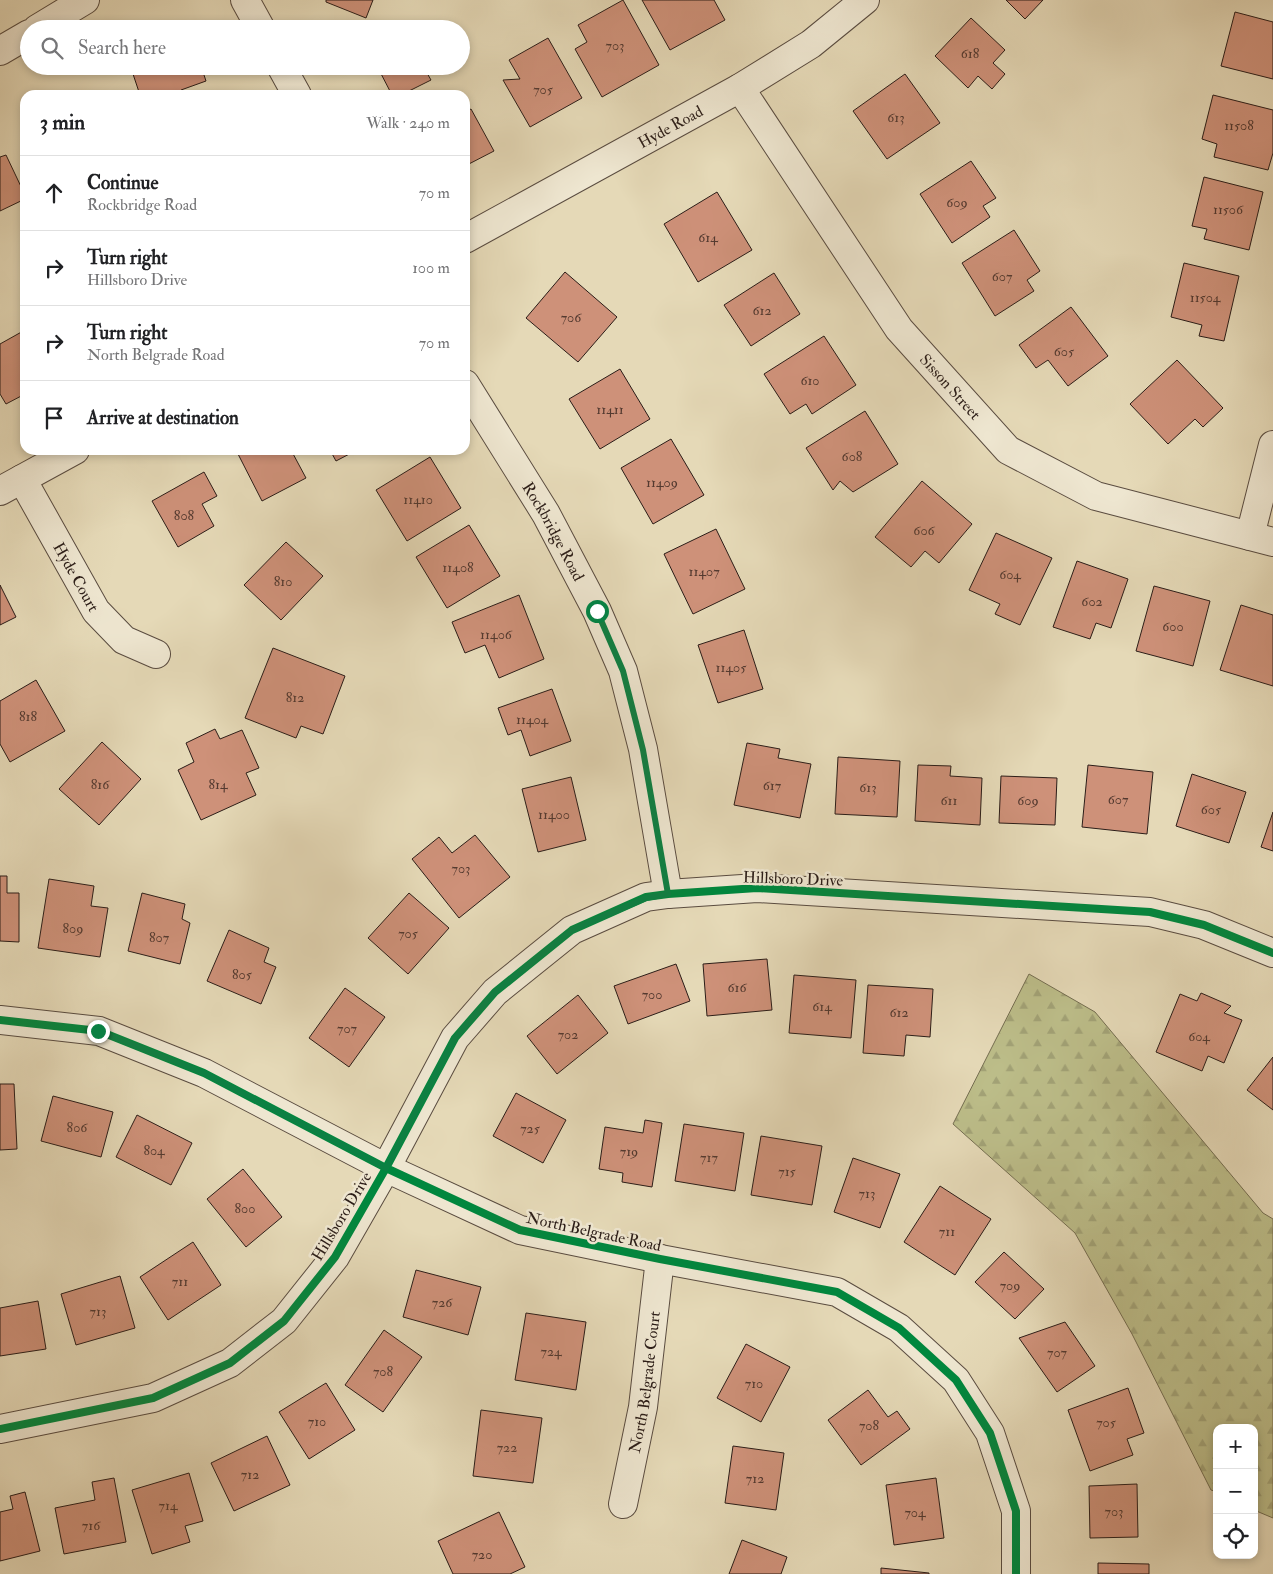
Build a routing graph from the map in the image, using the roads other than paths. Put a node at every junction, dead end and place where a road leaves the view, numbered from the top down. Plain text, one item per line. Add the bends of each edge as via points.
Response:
1 (85, 0) edge
2 (245, 0) edge
3 (864, 0) edge
4 (52, 20) edge
5 (255, 20) edge
6 (20, 39) edge
7 (0, 51) edge
8 (286, 75) edge
9 (740, 88) junction
10 (294, 90) edge
11 (470, 236) edge
12 (470, 392) edge
13 (1273, 445) edge
14 (66, 455) edge
15 (11, 485) edge
16 (1261, 539) edge
17 (156, 654) dead end
18 (668, 894) junction
19 (1273, 953) edge
20 (0, 1020) edge
21 (386, 1168) junction
22 (660, 1259) junction
23 (0, 1428) edge
24 (623, 1504) dead end
25 (1016, 1574) edge

1 - 4 street
2 - 5 street
3 - 9 street, Hyde Road via 811,44
6 - 7 street
8 - 10 street
9 - 11 street, Hyde Road
9 - 16 street, Sisson Street via 899,329 1008,450 1096,496
12 - 18 street, Rockbridge Road via 546,514 597,611 623,671 643,750
13 - 16 street
14 - 15 street
15 - 17 street, Hyde Court via 96,611 124,640
18 - 19 street, Hillsboro Drive via 757,888 1150,912 1204,925
18 - 21 street, Hillsboro Drive via 646,898 572,930 495,992 455,1038
20 - 21 street, North Belgrade Road via 98,1031 204,1073
21 - 22 street, North Belgrade Road via 520,1230
21 - 23 street, Hillsboro Drive via 335,1257 290,1314 230,1364 153,1398
22 - 24 street, North Belgrade Court via 643,1407
22 - 25 street, North Belgrade Road via 836,1292 899,1328 956,1380 990,1433 1016,1511

